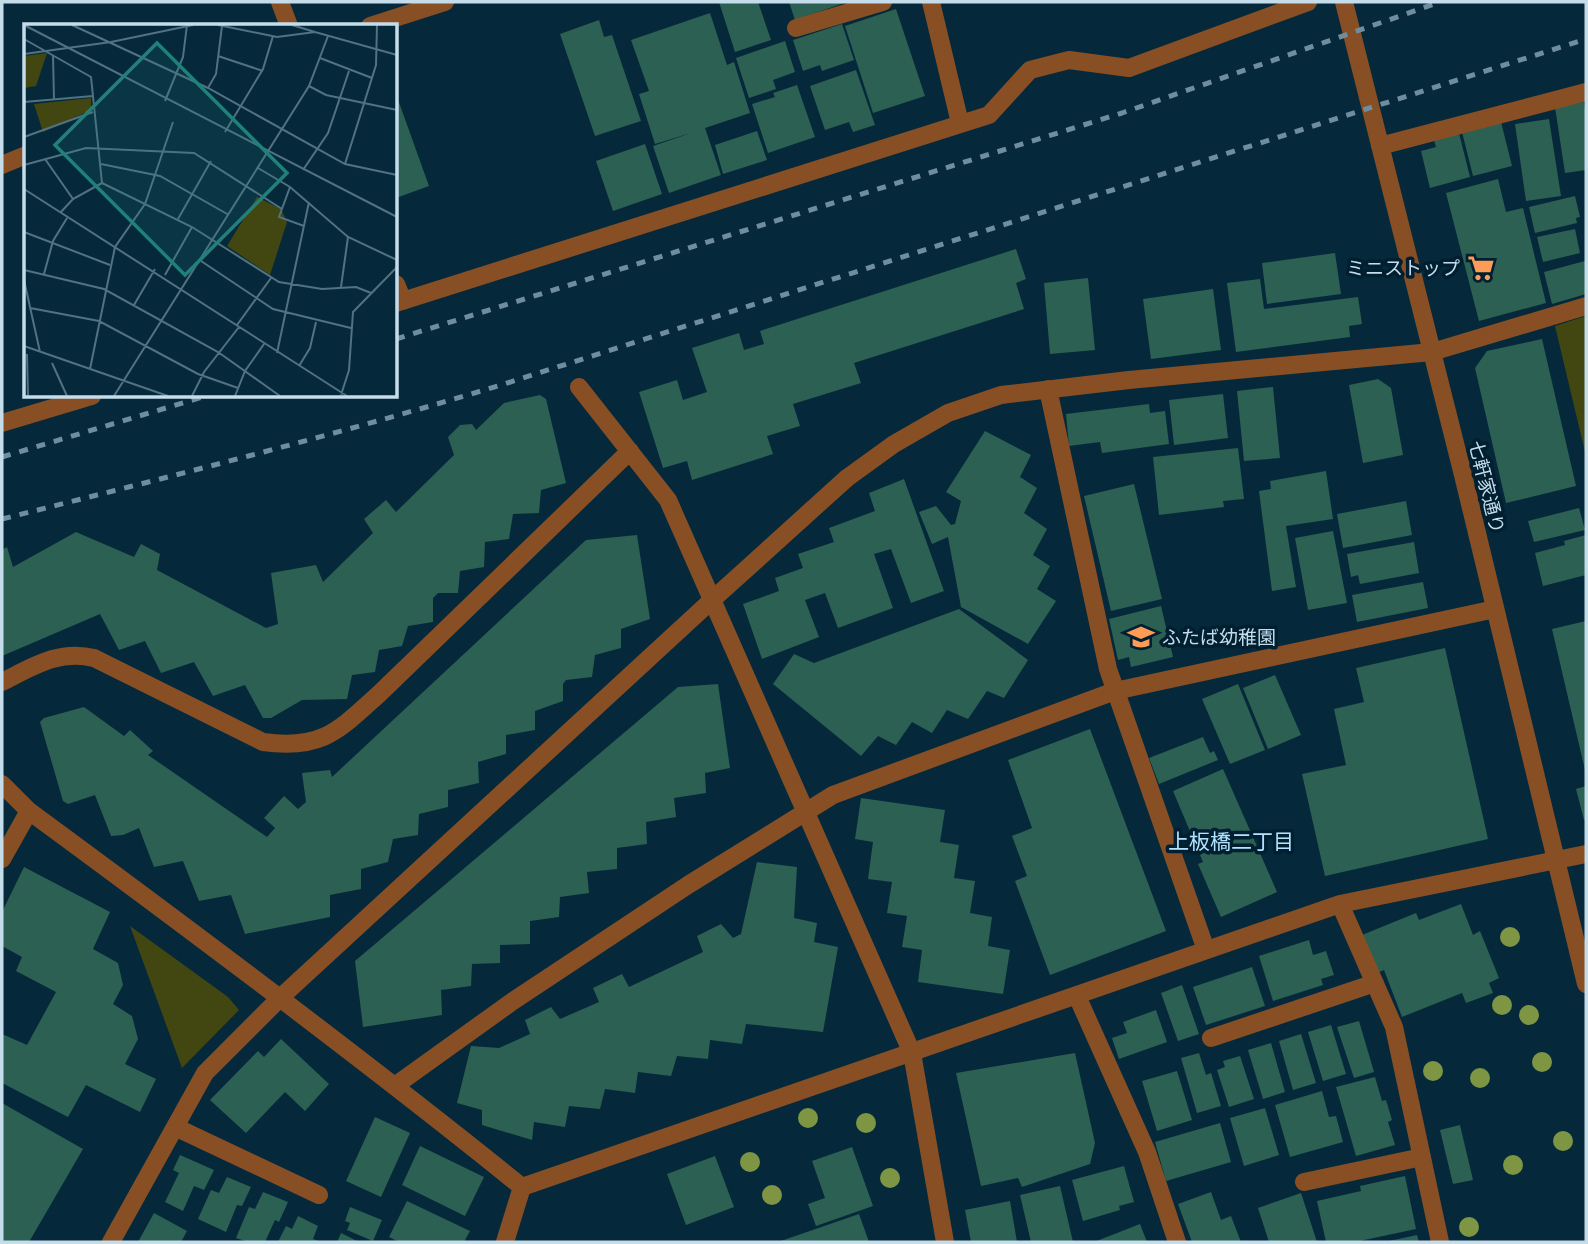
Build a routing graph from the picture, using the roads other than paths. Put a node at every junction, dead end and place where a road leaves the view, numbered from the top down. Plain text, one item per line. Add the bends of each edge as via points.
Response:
1 (280, 2) edge
2 (445, 2) edge
3 (883, 2) edge
4 (931, 2) edge
5 (1308, 2) edge
6 (1343, 2) edge
7 (288, 24) edge
8 (376, 24) edge
9 (796, 28) dead end
10 (1586, 92) edge
11 (960, 123) junction
12 (1380, 146) junction
13 (24, 156) edge
14 (2, 164) edge
15 (399, 302) edge
16 (1586, 306) edge
17 (1432, 352) junction
18 (579, 387) dead end
19 (1048, 389) junction
20 (89, 397) edge
21 (2, 423) edge
22 (630, 452) junction
23 (712, 600) junction
24 (1495, 609) junction
25 (2, 682) edge
26 (1115, 691) junction
27 (2, 784) edge
28 (29, 811) junction
29 (806, 811) junction
30 (1586, 854) edge
31 (2, 859) edge
32 (1556, 860) junction
33 (1340, 904) junction
34 (1206, 950) junction
35 (1375, 983) junction
36 (1586, 984) edge
37 (1077, 996) junction
38 (281, 997) junction
39 (1211, 1038) dead end
40 (912, 1053) junction
41 (396, 1085) junction
42 (175, 1127) junction
43 (1422, 1157) junction
44 (1304, 1182) dead end
45 (522, 1187) junction
46 (319, 1195) dead end
47 (111, 1242) edge
48 (505, 1242) edge
49 (945, 1242) edge
50 (1177, 1242) edge
51 (1440, 1242) edge

1 - 7 street
2 - 8 street
3 - 9 street
4 - 11 street
5 - 11 street via 1129,68 1069,60 1030,70 989,115
6 - 12 street, 七軒家通り
10 - 12 street
11 - 15 street
12 - 17 street, 七軒家通り
13 - 14 street
16 - 17 street
17 - 19 street
17 - 24 street, 七軒家通り
18 - 22 street
19 - 23 street via 1001,395 948,413 894,444 847,478
19 - 26 street
20 - 21 street
22 - 23 street via 668,500
22 - 25 street via 340,729 315,742 263,742 80,654 57,656
23 - 29 street
23 - 38 street
24 - 26 street
24 - 32 street, 七軒家通り
26 - 29 street via 833,795
26 - 34 street
27 - 28 street
28 - 31 street
28 - 38 street
29 - 40 street
29 - 41 street via 513,1001
30 - 32 street
32 - 33 street
32 - 36 street, 七軒家通り
33 - 34 street
33 - 35 street
34 - 37 street
35 - 39 street
35 - 43 street via 1394,1027
37 - 40 street
37 - 50 street via 1147,1152
38 - 41 street
38 - 42 street via 205,1073
40 - 45 street
40 - 49 street
41 - 45 street
42 - 46 street
42 - 47 street
43 - 44 street
43 - 51 street
45 - 48 street

